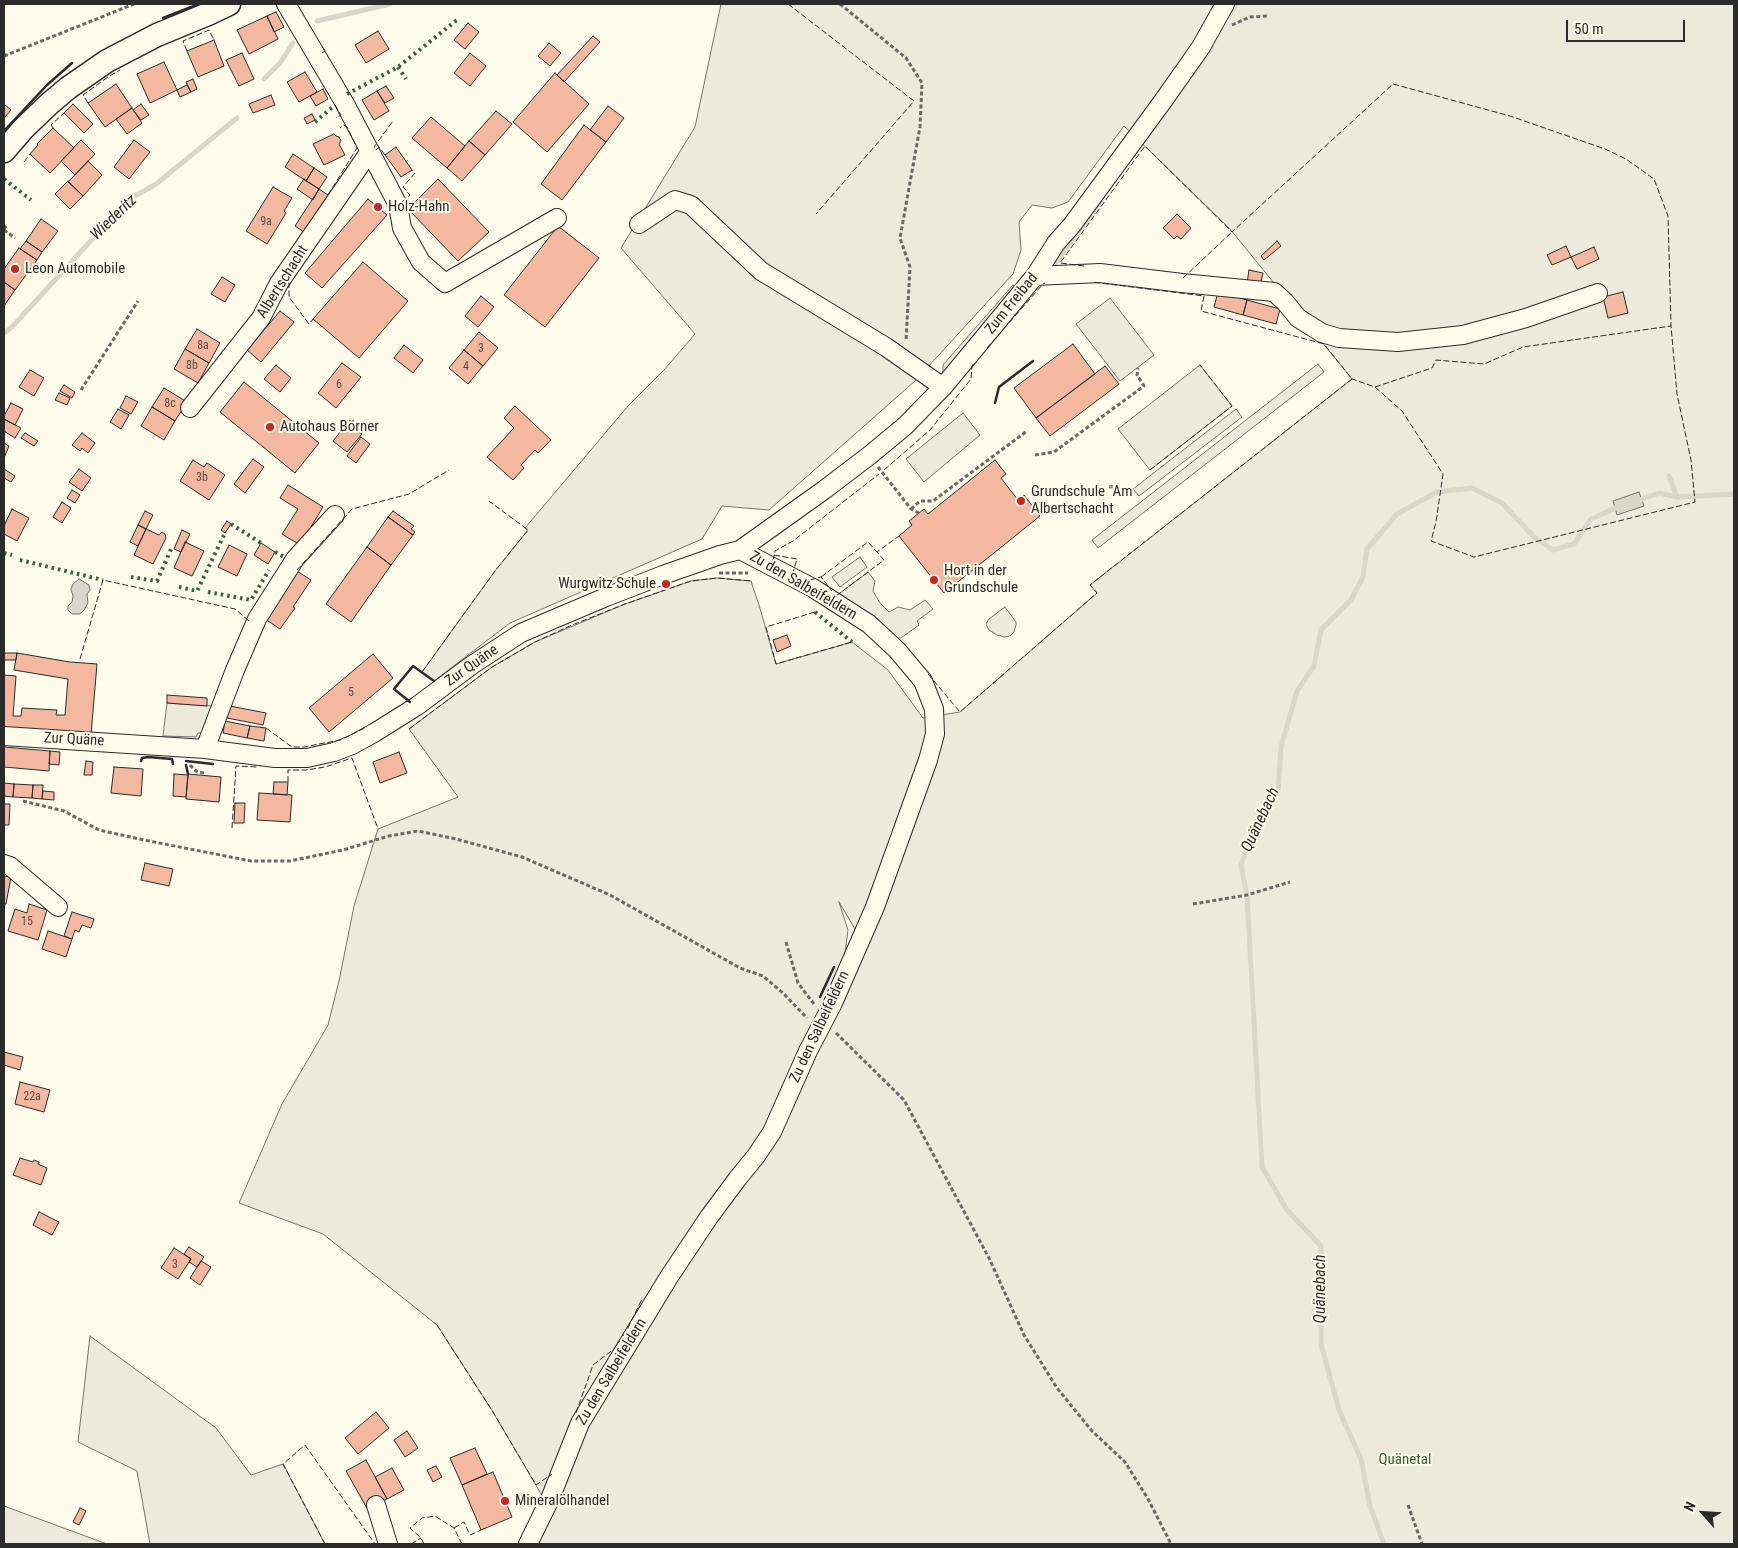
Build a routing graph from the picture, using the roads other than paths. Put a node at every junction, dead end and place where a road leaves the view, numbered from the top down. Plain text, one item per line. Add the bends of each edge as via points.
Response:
1 (229, 4) edge
2 (286, 4) edge
3 (1224, 4) edge
4 (4, 151) edge
5 (370, 151) junction
6 (558, 218) dead end
7 (639, 224) dead end
8 (1036, 276) junction
9 (1598, 293) dead end
10 (943, 387) junction
11 (190, 408) dead end
12 (335, 515) dead end
13 (740, 550) junction
14 (4, 736) edge
15 (205, 749) junction
16 (4, 864) edge
17 (58, 907) dead end
18 (376, 1505) dead end
19 (388, 1544) edge
20 (528, 1544) edge

1 - 4 main road via 107,61 49,104
2 - 5 street
3 - 8 street, Zum Freibad via 1201,47 1056,243
5 - 6 street via 398,205 402,228 421,262 445,283
5 - 11 street, Albertschacht via 279,283 261,318
7 - 10 street via 675,200 691,206 761,271
8 - 9 street via 1100,273 1274,292 1298,318 1322,333 1339,338 1398,342 1463,335
8 - 10 street, Zum Freibad
10 - 13 street, Zum Freibad via 877,449
12 - 15 street via 295,559 257,619
13 - 15 street, Zur Quäne via 663,575 521,633 417,706 352,745 334,752 307,758 275,758
13 - 20 street, Zu den Salbeifeldern via 813,588 869,624 923,682 934,709 935,734 875,907 772,1132 669,1277 580,1423 550,1500
14 - 15 street, Zur Quäne
16 - 17 street
18 - 19 street

